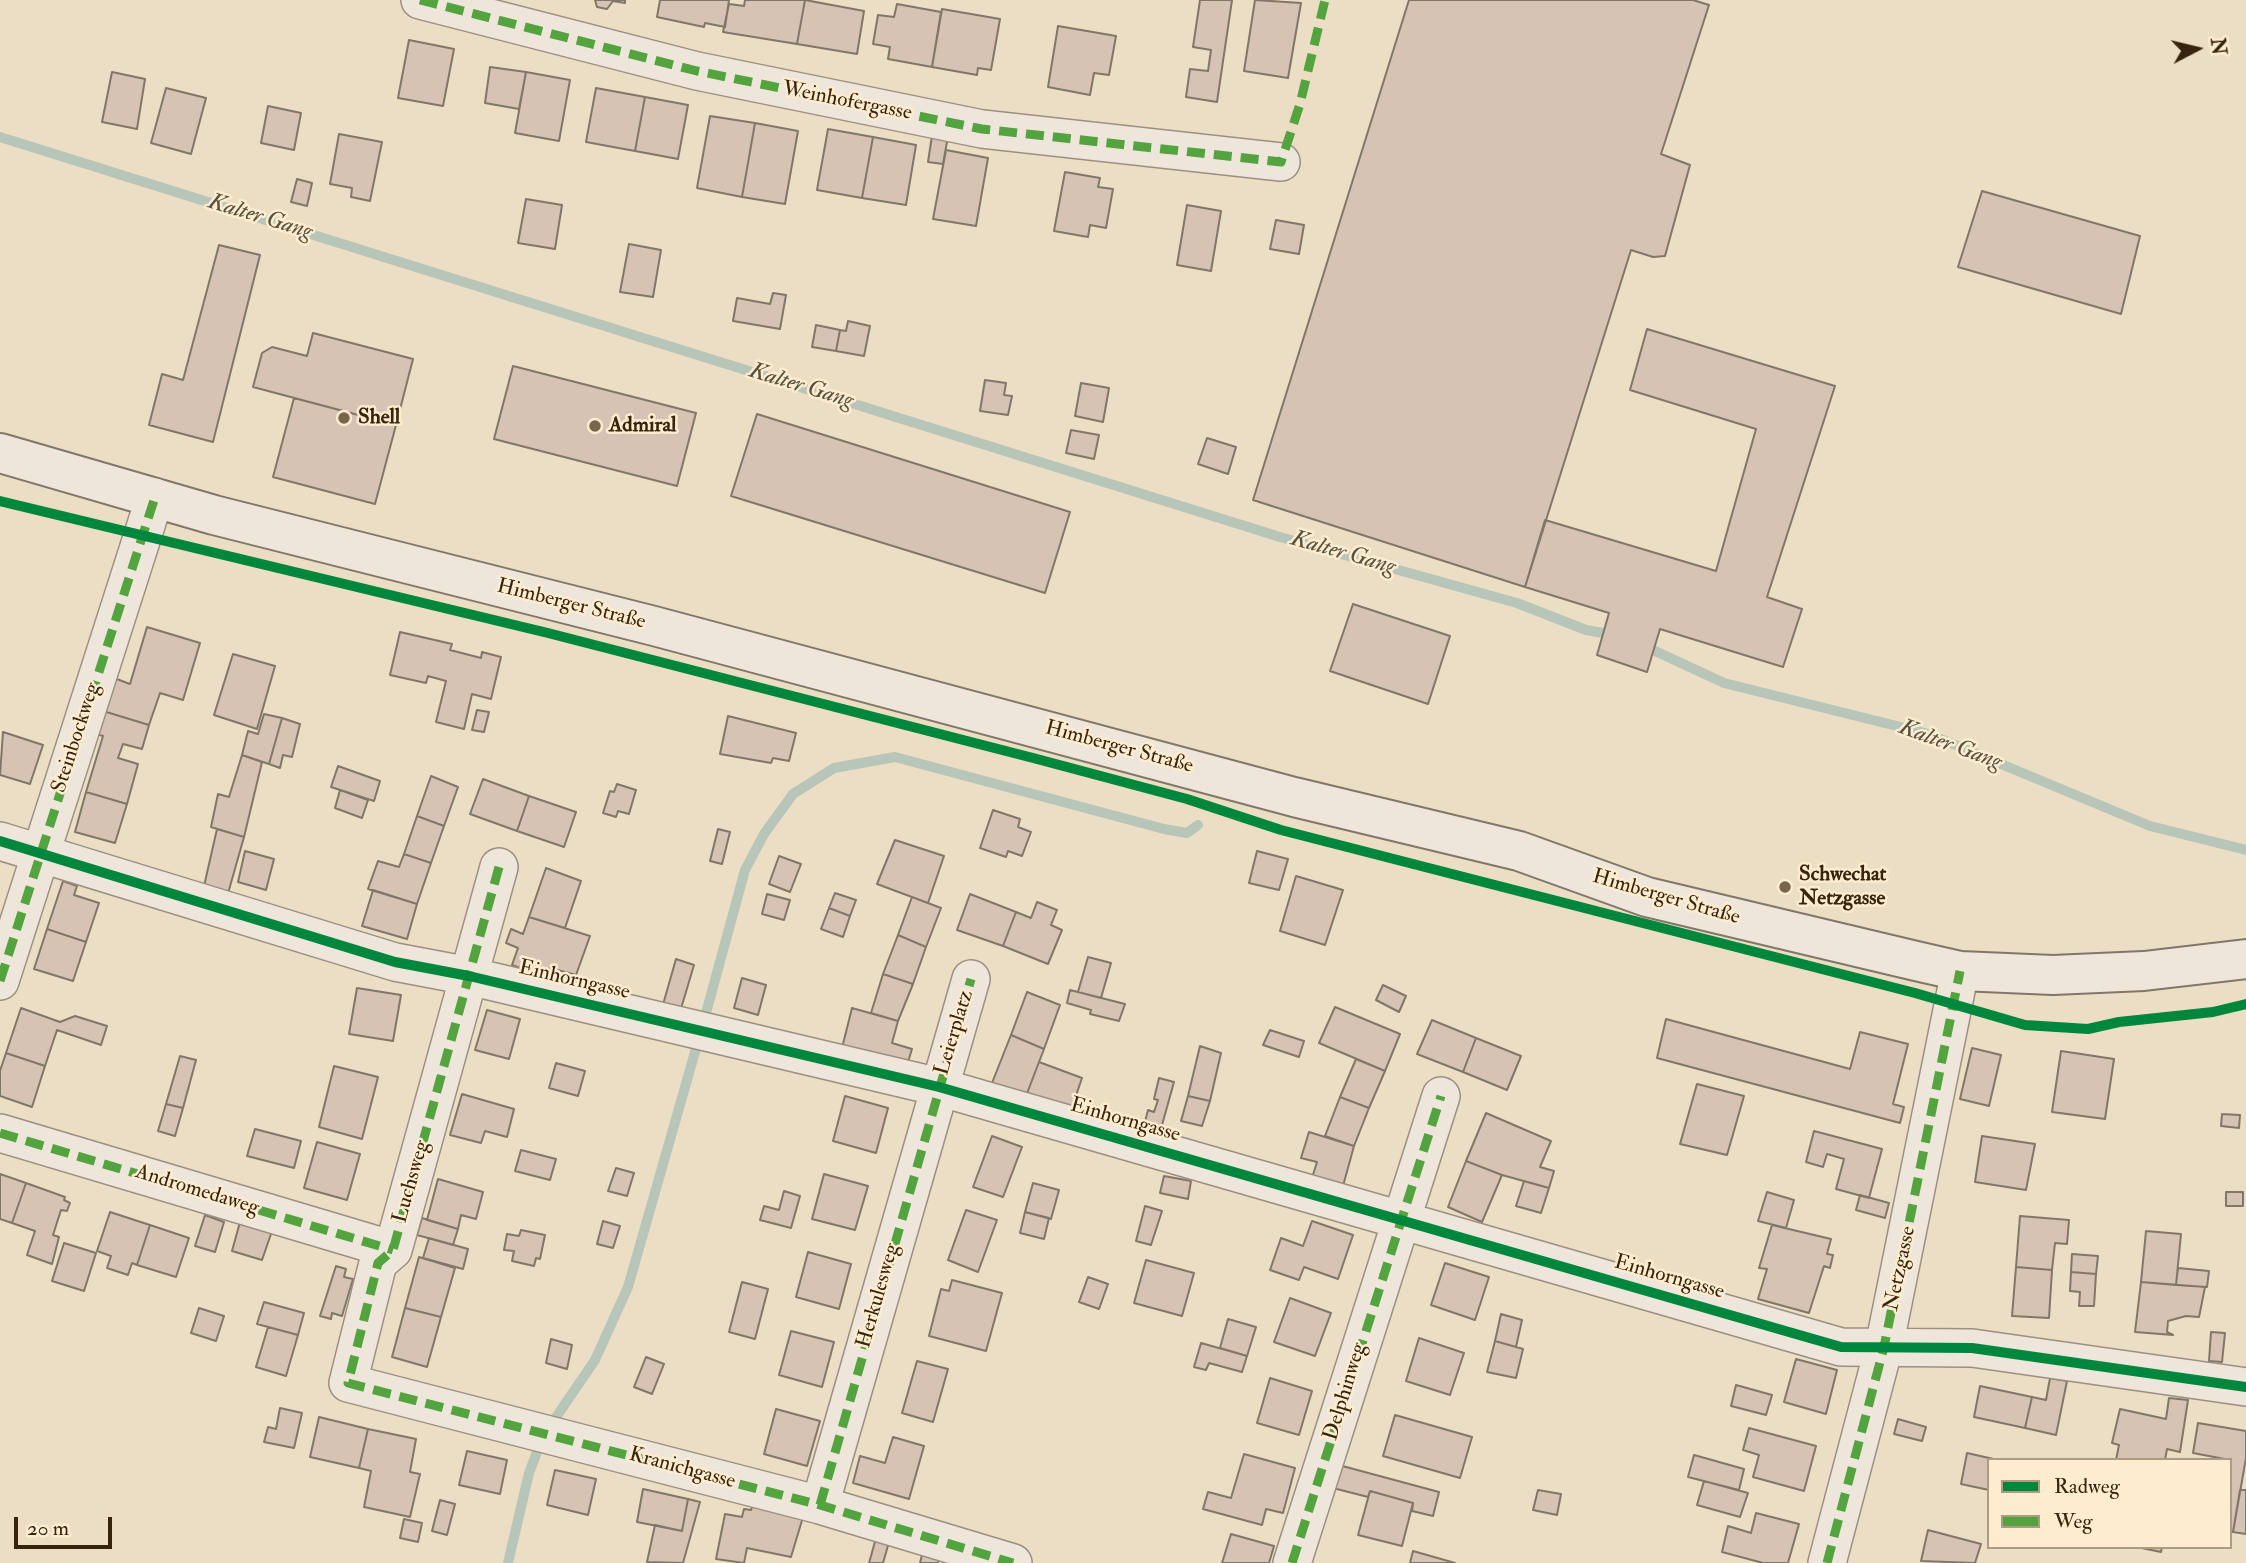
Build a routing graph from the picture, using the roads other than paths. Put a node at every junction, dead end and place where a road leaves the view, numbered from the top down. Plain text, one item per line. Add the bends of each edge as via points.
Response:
1 (420, 0) edge
2 (1281, 162) dead end
3 (0, 453) edge
4 (155, 497) junction
5 (0, 841) edge
6 (40, 854) junction
7 (499, 867) dead end
8 (2246, 959) edge
9 (1960, 971) junction
10 (469, 976) junction
11 (971, 979) dead end
12 (0, 981) edge
13 (939, 1087) junction
14 (1441, 1096) dead end
15 (0, 1133) edge
16 (1399, 1220) junction
17 (393, 1250) junction
18 (1884, 1347) junction
19 (348, 1382) joint
20 (2246, 1387) edge
21 (820, 1505) junction
22 (1013, 1563) edge
23 (1292, 1563) edge
24 (1827, 1563) edge

1 - 2 street, Weinhofergasse via 697,71 982,129
3 - 4 main road, Himberger Straße
4 - 6 street, Steinbockweg
4 - 9 main road, Himberger Straße via 1294,797 1519,851 1647,897
5 - 6 street, Einhorngasse
6 - 10 street, Einhorngasse via 395,962
6 - 12 street, Steinbockweg
7 - 10 street, Luchsweg
8 - 9 main road, Himberger Straße via 2144,971 2053,975
9 - 18 street, Netzgasse
10 - 13 street, Einhorngasse
10 - 17 street, Luchsweg
11 - 13 street, Leierplatz
13 - 16 street, Einhorngasse
13 - 21 street, Herkulesweg
14 - 16 street, Delphinweg
15 - 17 street, Andromedaweg
16 - 18 street, Einhorngasse via 1841,1347
16 - 23 street, Delphinweg
17 - 19 street, Luchsweg via 378,1263
18 - 20 street, Einhorngasse via 1972,1348
18 - 24 street, Netzgasse
19 - 21 street, Kranichgasse
21 - 22 street, Kranichgasse

